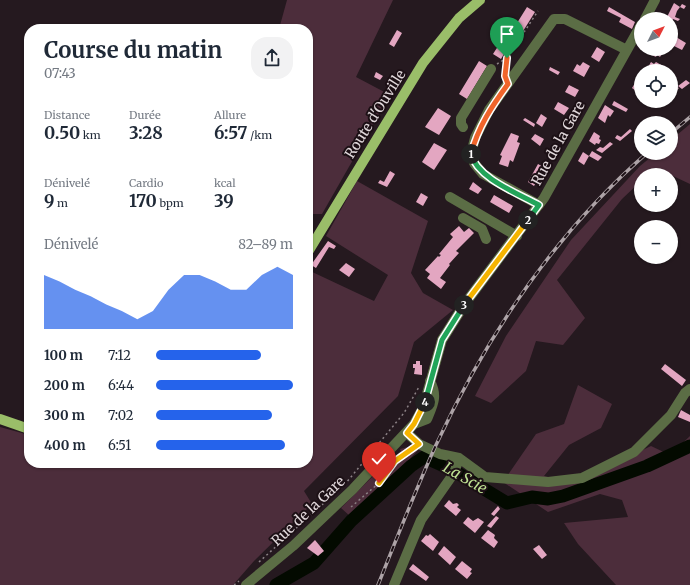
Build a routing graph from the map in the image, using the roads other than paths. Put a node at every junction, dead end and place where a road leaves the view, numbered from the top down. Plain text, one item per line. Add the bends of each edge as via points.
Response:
1 (480, 0) edge
2 (655, 0) edge
3 (648, 12) edge
4 (634, 38) edge
5 (627, 50) junction
6 (491, 69) road end
7 (463, 127) dead end
8 (450, 197) dead end
9 (539, 205) junction
10 (463, 218) dead end
11 (517, 236) junction
12 (486, 239) dead end
13 (313, 244) edge
14 (690, 388) edge
15 (0, 420) edge
16 (24, 427) edge
17 (407, 433) junction
18 (459, 460) junction
19 (243, 582) edge
20 (394, 585) edge

1 - 13 main road, Route d'Ouville via 459,18 423,63
2 - 3 street
4 - 5 street, Rue de la Gare
5 - 9 street, Rue de la Gare
5 - 9 street via 565,19 554,19 489,110 475,138 471,154 474,163 483,174
6 - 7 street via 461,118
8 - 11 street
9 - 11 street, Rue de la Gare
10 - 12 street via 482,229
11 - 17 street, Rue de la Gare via 464,305 442,340 423,408
14 - 18 street via 684,392 671,415 634,452 582,478 548,482 485,477
15 - 16 main road
17 - 18 street via 419,444
17 - 19 street, Rue de la Gare via 293,546
18 - 20 street via 454,473 421,520

